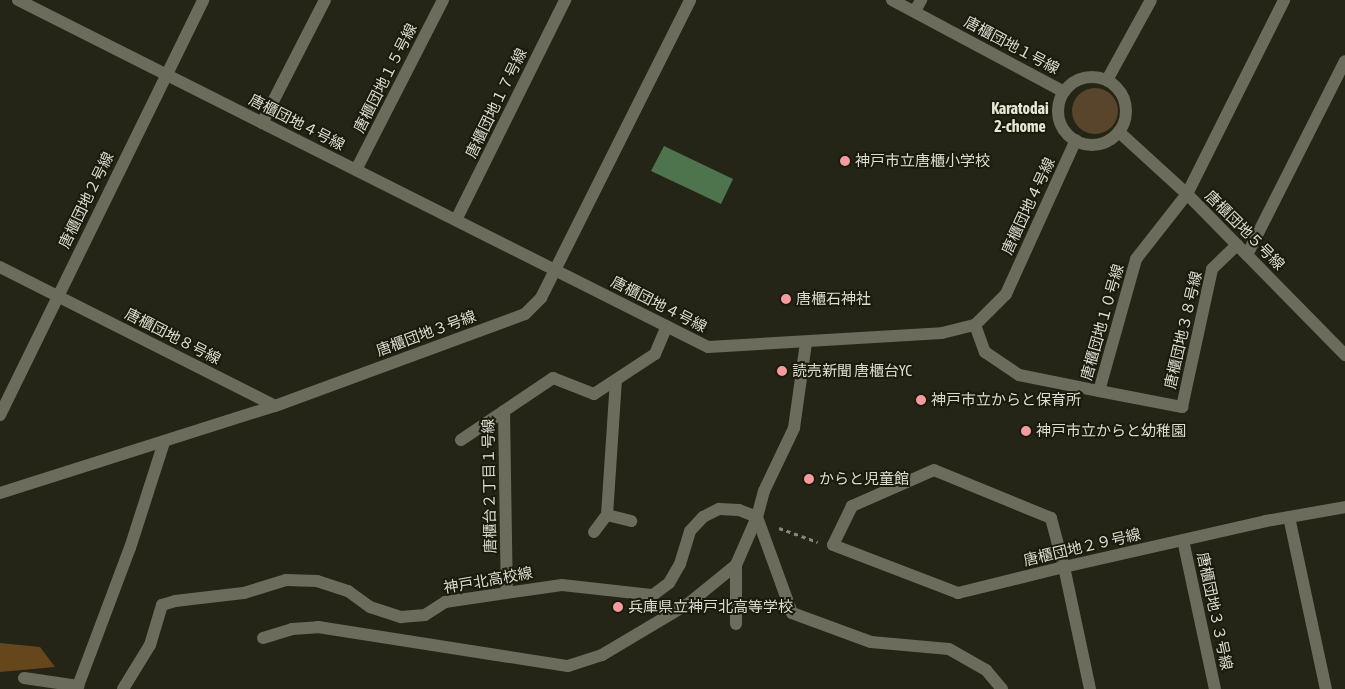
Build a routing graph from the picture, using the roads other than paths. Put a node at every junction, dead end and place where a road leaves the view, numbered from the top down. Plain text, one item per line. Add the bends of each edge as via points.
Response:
1 (18, 0) edge
2 (204, 0) edge
3 (325, 0) edge
4 (443, 0) edge
5 (565, 0) edge
6 (690, 0) edge
7 (892, 0) edge
8 (1151, 0) edge
9 (1284, 0) edge
10 (918, 6) edge
11 (1345, 61) edge
12 (165, 75) junction
13 (1107, 80) junction
14 (1064, 92) junction
15 (262, 123) junction
16 (1119, 132) junction
17 (1076, 140) junction
18 (356, 170) junction
19 (1187, 194) junction
20 (456, 220) junction
21 (1237, 245) junction
22 (1247, 255) junction
23 (0, 267) edge
24 (555, 270) junction
25 (57, 296) junction
26 (975, 325) junction
27 (666, 326) junction
28 (806, 343) junction
29 (1345, 355) edge
30 (616, 380) junction
31 (1099, 391) junction
32 (276, 406) junction
33 (504, 410) junction
34 (0, 414) edge
35 (461, 440) dead end
36 (164, 442) junction
37 (0, 493) edge
38 (1345, 507) edge
39 (607, 516) junction
40 (1289, 517) junction
41 (757, 518) junction
42 (631, 521) dead end
43 (594, 532) dead end
44 (1183, 540) junction
45 (736, 565) junction
46 (1064, 567) junction
47 (507, 592) junction
48 (736, 624) dead end
49 (263, 638) dead end
50 (24, 678) dead end
51 (123, 689) edge
52 (1002, 689) edge
53 (1090, 689) edge
54 (1215, 689) edge
55 (1326, 689) edge

1 - 12 street, 唐櫃団地４号線
2 - 12 street, 唐櫃団地２号線
3 - 15 street
4 - 18 street, 唐櫃団地１５号線
5 - 20 street, 唐櫃団地１７号線
6 - 24 street, 唐櫃団地３号線
7 - 10 street, 唐櫃団地１号線
8 - 13 street
9 - 19 street, 唐櫃団地１０号線
10 - 14 street, 唐櫃団地１号線
11 - 22 street
12 - 15 street, 唐櫃団地４号線
12 - 25 street, 唐櫃団地２号線
13 - 14 street, 唐櫃団地１号線 via 1088,77 1071,84
13 - 16 street via 1122,94 1125,103 1124,123
14 - 17 street, 唐櫃団地１号線 via 1060,102 1061,124
15 - 18 street, 唐櫃団地４号線
16 - 17 street via 1104,143 1085,144
16 - 19 street, 唐櫃団地５号線
17 - 26 street, 唐櫃団地４号線 via 1006,294
18 - 20 street, 唐櫃団地４号線
19 - 21 street, 唐櫃団地５号線
19 - 31 street, 唐櫃団地１０号線 via 1136,260
20 - 24 street, 唐櫃団地４号線
21 - 22 street, 唐櫃団地５号線
21 - 31 street, 唐櫃団地３８号線 via 1212,270 1182,407
22 - 29 street, 唐櫃団地５号線
23 - 25 street, 唐櫃団地８号線
24 - 27 street, 唐櫃団地４号線
24 - 32 street, 唐櫃団地３号線 via 541,298 524,314
25 - 32 street, 唐櫃団地８号線
25 - 34 street, 唐櫃団地２号線
26 - 28 street, 唐櫃団地４号線 via 942,333
26 - 31 street, 唐櫃団地１０号線 via 985,352 1019,375
27 - 28 street, 唐櫃団地４号線 via 708,348
27 - 30 street via 655,354
28 - 41 street via 794,428 764,491
30 - 33 street via 594,394 553,378
30 - 39 street
32 - 36 street, 唐櫃団地３号線
33 - 35 street
33 - 47 street, 唐櫃台２丁目１号線
36 - 37 street, 唐櫃団地３号線
36 - 50 street via 130,548 78,686
38 - 40 street, 唐櫃団地２９号線
39 - 42 street
39 - 43 street
40 - 44 street, 唐櫃団地２９号線
40 - 55 street
41 - 45 street
41 - 47 street, 神戸北高校線 via 739,510 719,509 703,517 690,531 680,564 669,583 653,595 562,585
41 - 52 street via 792,613 871,642 949,649 986,670
44 - 46 street, 唐櫃団地２９号線
44 - 54 street, 唐櫃団地３３号線
45 - 48 street
45 - 49 street via 688,604 602,655 568,666 318,628 292,629
46 - 46 street, 唐櫃団地２９号線 via 958,593 828,545 852,506 934,470 1051,518
46 - 53 street
47 - 51 street, 神戸北高校線 via 445,602 425,615 401,617 370,606 348,591 317,581 286,580 244,592 175,600 162,605 150,644

